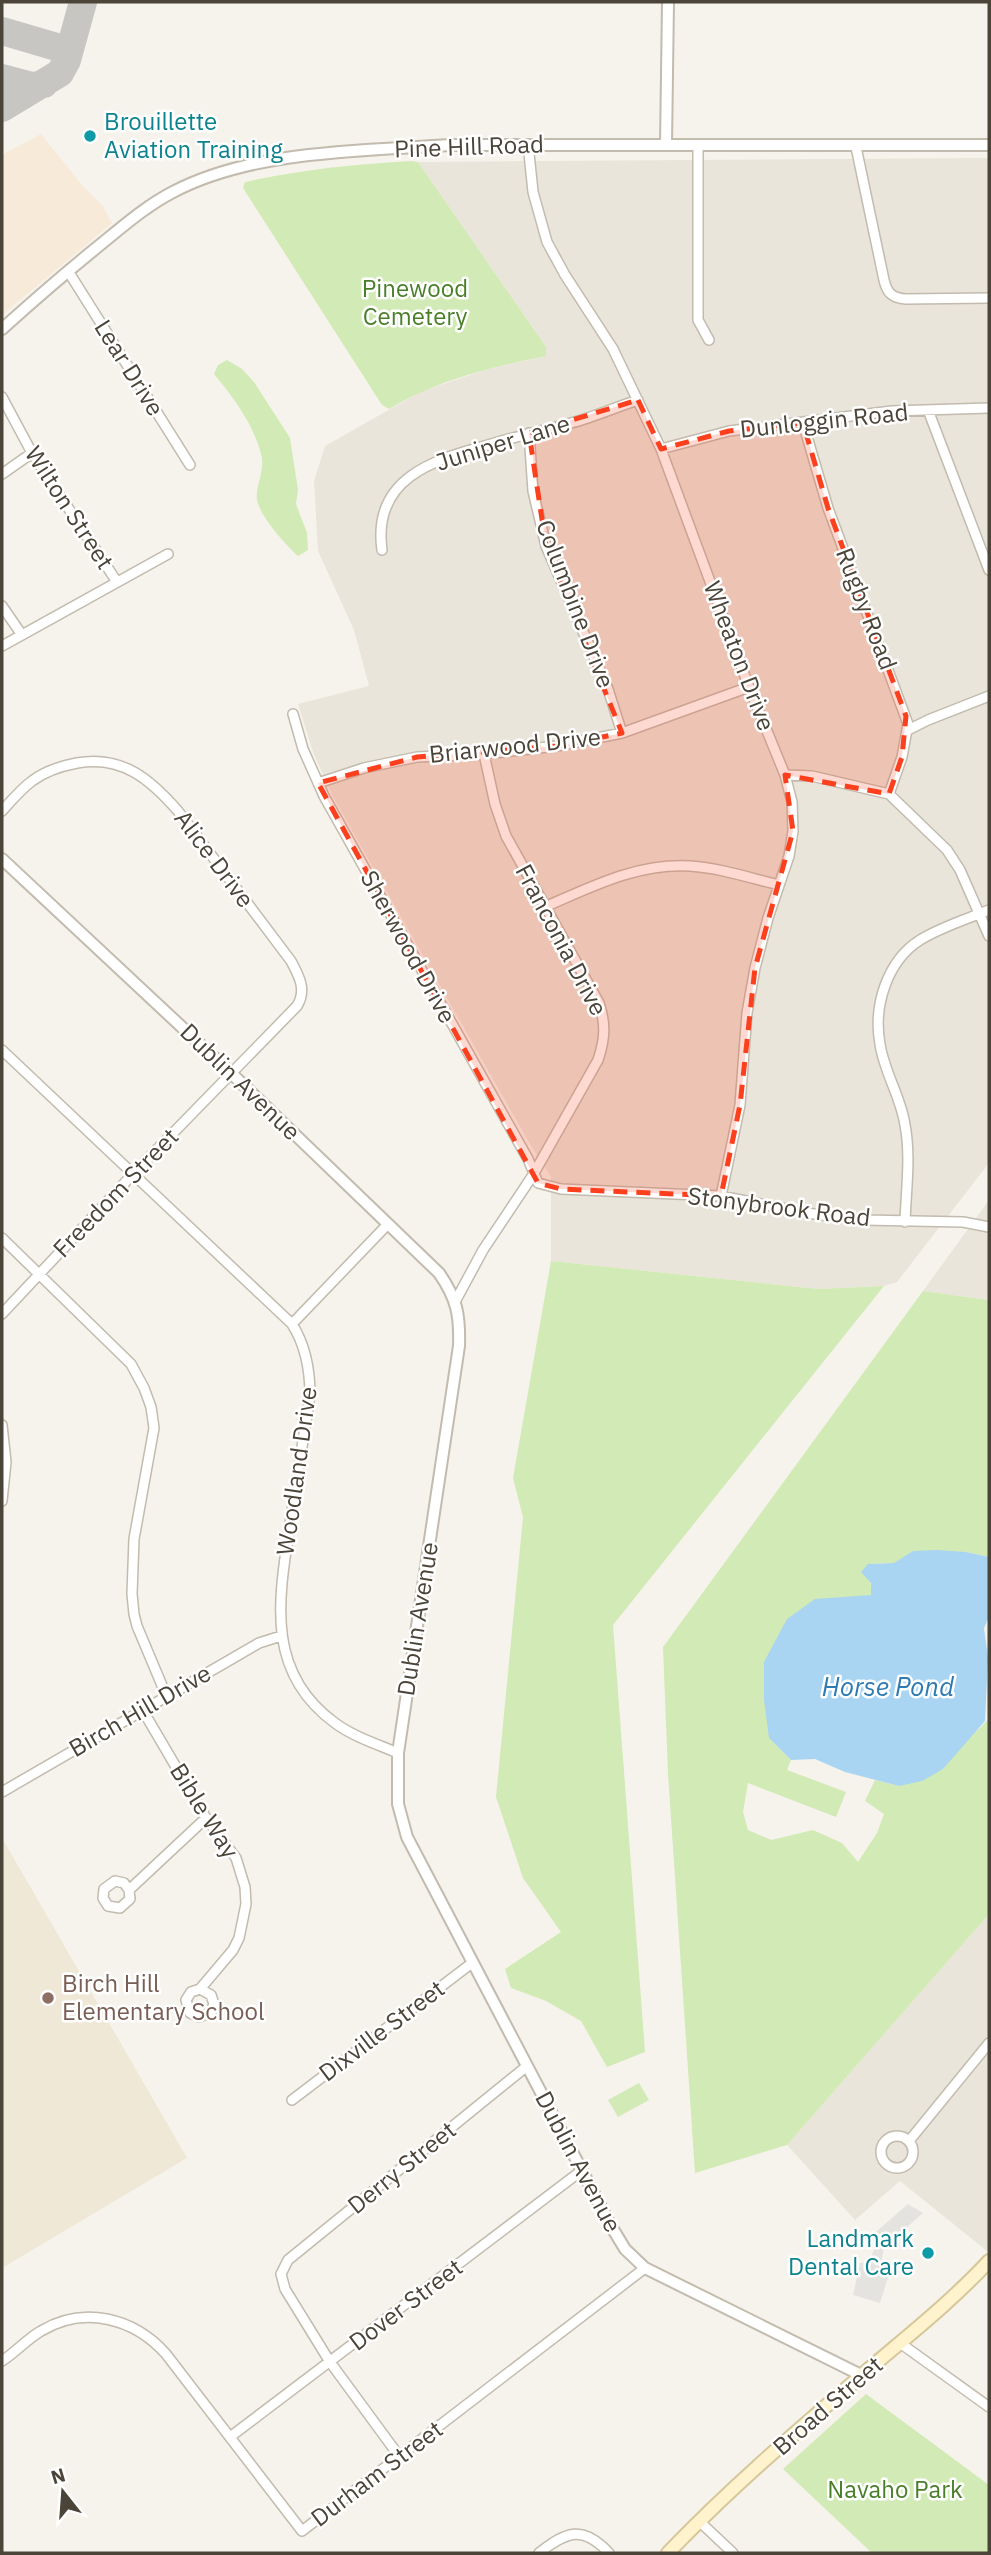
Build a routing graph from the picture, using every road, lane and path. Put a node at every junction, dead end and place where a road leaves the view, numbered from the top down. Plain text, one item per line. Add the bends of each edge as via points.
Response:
1 (668, 2) edge
2 (528, 144) junction
3 (666, 145) junction
4 (989, 145) edge
5 (698, 146) junction
6 (856, 147) junction
7 (68, 271) junction
8 (989, 298) edge
9 (2, 329) edge
10 (709, 340) dead end
11 (2, 397) edge
12 (638, 400) junction
13 (989, 408) edge
14 (928, 410) junction
15 (803, 423) junction
16 (529, 433) junction
17 (661, 449) junction
18 (32, 453) junction
19 (190, 465) dead end
20 (2, 474) edge
21 (382, 550) dead end
22 (167, 554) dead end
23 (989, 570) edge
24 (117, 582) junction
25 (2, 606) edge
26 (22, 635) junction
27 (2, 646) edge
28 (749, 687) junction
29 (989, 696) edge
30 (293, 714) dead end
31 (908, 730) junction
32 (622, 733) junction
33 (484, 754) junction
34 (785, 775) junction
35 (318, 783) junction
36 (889, 794) junction
37 (2, 811) edge
38 (2, 859) edge
39 (779, 885) junction
40 (547, 906) junction
41 (985, 912) edge
42 (989, 936) edge
43 (2, 1050) edge
44 (232, 1073) junction
45 (133, 1174) junction
46 (533, 1175) junction
47 (721, 1196) junction
48 (905, 1222) junction
49 (388, 1224) junction
50 (989, 1227) edge
51 (2, 1238) edge
52 (40, 1274) junction
53 (456, 1300) junction
54 (2, 1314) edge
55 (292, 1324) junction
56 (2, 1425) edge
57 (2, 1501) edge
58 (281, 1636) junction
59 (166, 1695) junction
60 (142, 1710) junction
61 (398, 1753) junction
62 (2, 1792) edge
63 (206, 1818) junction
64 (130, 1890) dead end
65 (472, 1963) junction
66 (200, 1989) dead end
67 (988, 2048) edge
68 (527, 2066) junction
69 (292, 2100) dead end
70 (909, 2141) dead end
71 (581, 2171) junction
72 (989, 2263) edge
73 (645, 2268) junction
74 (901, 2343) junction
75 (2, 2361) edge
76 (330, 2362) junction
77 (861, 2375) junction
78 (989, 2407) edge
79 (230, 2437) junction
80 (399, 2456) junction
81 (699, 2521) junction
82 (538, 2553) edge
83 (609, 2553) edge
84 (668, 2553) edge
85 (733, 2553) edge

1 - 3 street
2 - 3 street, Pine Hill Road
2 - 7 street, Pine Hill Road via 368,151 229,171 155,203
2 - 12 street, Wheaton Drive via 533,192 548,242 613,349
3 - 5 street, Pine Hill Road
4 - 6 street, Pine Hill Road
5 - 6 street, Pine Hill Road
5 - 10 street via 698,320
6 - 8 street via 891,295 897,299
7 - 9 street, Pine Hill Road
7 - 19 street, Lear Drive
11 - 18 street, Wilton Street
12 - 16 street, Juniper Lane
12 - 17 street, Wheaton Drive
13 - 14 street, Dunloggin Road
14 - 15 street, Dunloggin Road
14 - 23 street
15 - 17 street, Dunloggin Road via 729,431
15 - 31 street, Rugby Road via 828,509
16 - 21 street, Juniper Lane via 449,456 416,471 398,488 380,519
16 - 32 street, Columbine Drive via 533,491 546,546 608,689
17 - 28 street, Wheaton Drive
18 - 20 street
18 - 24 street, Wilton Street
22 - 24 street
24 - 26 street
25 - 26 street
26 - 27 street
28 - 32 street, Briarwood Drive
28 - 34 street, Wheaton Drive
29 - 31 street
30 - 35 street, Sherwood Drive
31 - 36 street, Rugby Road
32 - 33 street, Briarwood Drive
33 - 35 street, Briarwood Drive via 417,757
33 - 40 street, Franconia Drive via 506,836
34 - 36 street via 812,776
34 - 39 street, Wheaton Drive via 793,831
35 - 46 street, Sherwood Drive
36 - 41 street via 947,850
37 - 44 street, Alice Drive via 40,776 92,761 136,772 169,800 291,961 301,981 303,991 297,1006
38 - 44 street, Dublin Avenue
39 - 40 street via 705,867 659,867 628,873
39 - 47 street, Wheaton Drive via 755,968 740,1105
40 - 46 street, Franconia Drive via 599,1003 605,1024 598,1060
41 - 42 street
41 - 48 street via 912,946 896,964 881,997 880,1044 902,1111 908,1148
43 - 45 street, Woodland Drive
44 - 45 street, Freedom Street
44 - 49 street, Dublin Avenue
45 - 52 street, Freedom Street
45 - 55 street, Woodland Drive
46 - 47 street, Stonybrook Road via 538,1183 561,1189
46 - 53 street, Franconia Drive
47 - 48 street, Stonybrook Road via 806,1213
48 - 50 street, Stonybrook Road
49 - 53 street, Dublin Avenue via 439,1273
49 - 55 street
51 - 52 street
52 - 54 street, Freedom Street
52 - 59 street via 131,1364 151,1407 153,1428 134,1539 132,1594 136,1626
53 - 61 street, Dublin Avenue via 459,1346
55 - 58 street, Woodland Drive via 305,1352 310,1395 283,1572
56 - 57 street via 6,1462
58 - 59 street, Birch Hill Drive via 259,1643
58 - 61 street, Woodland Drive via 290,1668 313,1703 344,1729
59 - 60 street, Birch Hill Drive
60 - 62 street, Birch Hill Drive
60 - 63 street, Bible Way
61 - 65 street, Dublin Avenue via 401,1822
63 - 64 street
63 - 66 street, Bible Way via 236,1858 246,1904 233,1950
65 - 68 street, Dublin Avenue
65 - 69 street, Dixville Street
67 - 70 street
68 - 71 street, Dublin Avenue
68 - 76 street, Derry Street via 288,2260 281,2274 285,2289
71 - 73 street, Dublin Avenue via 625,2249
71 - 76 street, Dover Street
72 - 74 main road, Broad Street
73 - 77 street, Dublin Avenue
73 - 80 street, Durham Street
74 - 77 main road, Broad Street
74 - 78 street
75 - 79 street, Durham Street via 44,2329 70,2319 120,2321 159,2346
76 - 79 street, Dover Street
76 - 80 street
77 - 81 main road, Broad Street
79 - 80 street, Durham Street via 302,2531
81 - 84 main road, Broad Street
81 - 85 street
82 - 83 street via 558,2539 578,2534 593,2538

